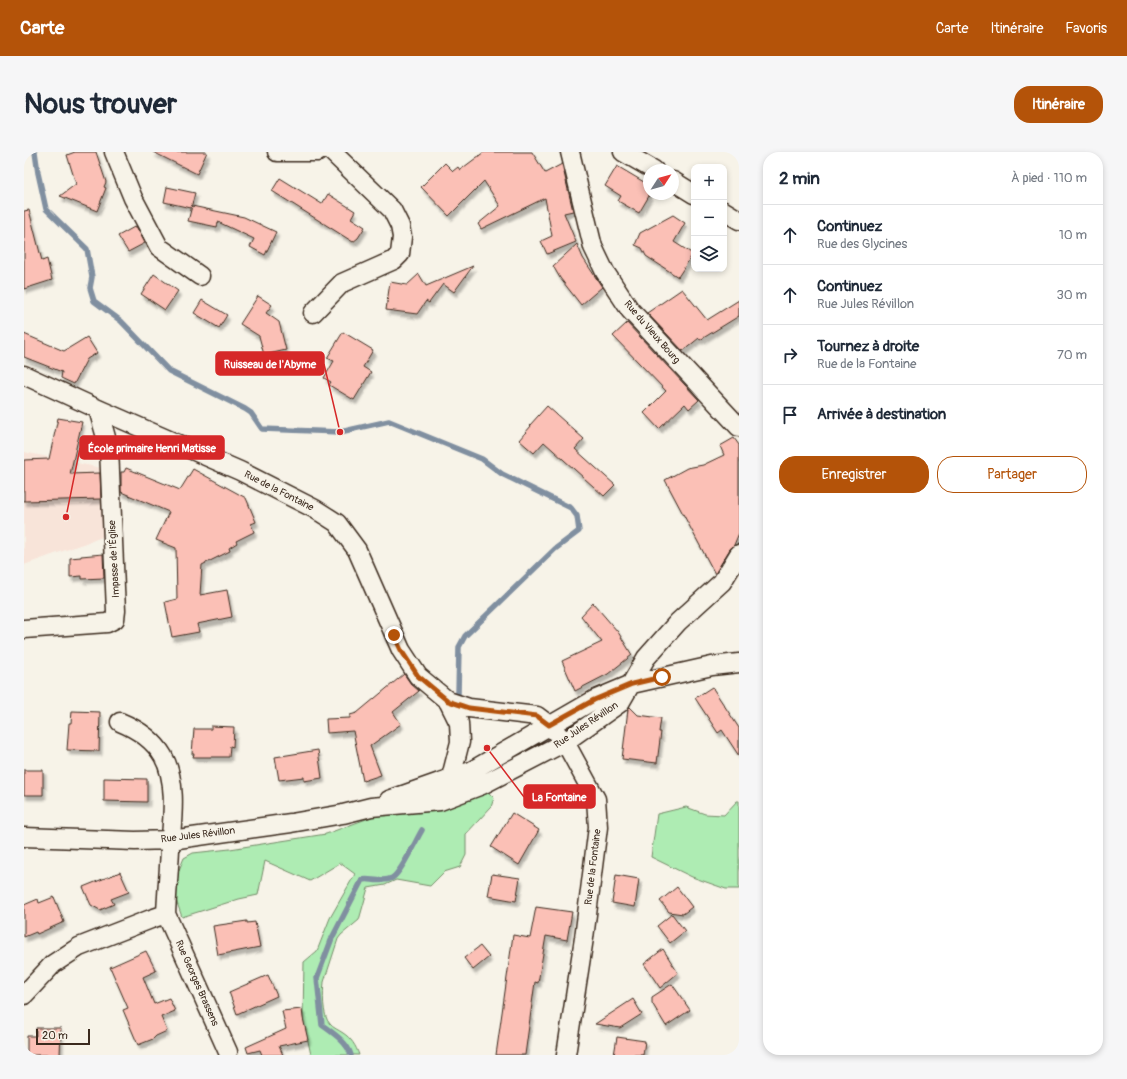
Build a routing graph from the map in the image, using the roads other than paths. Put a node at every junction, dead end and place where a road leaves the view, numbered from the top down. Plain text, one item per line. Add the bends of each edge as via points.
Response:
1 (114, 152) edge
2 (277, 152) edge
3 (318, 152) edge
4 (332, 152) edge
5 (570, 152) edge
6 (624, 152) edge
7 (644, 164) edge
8 (679, 185) edge
9 (691, 192) edge
10 (727, 213) edge
11 (739, 220) edge
12 (200, 276) dead end
13 (313, 313) dead end
14 (24, 375) edge
15 (98, 409) junction
16 (739, 427) edge
17 (739, 554) edge
18 (24, 630) edge
19 (739, 663) edge
20 (632, 684) junction
21 (448, 701) junction
22 (120, 722) dead end
23 (549, 725) junction
24 (565, 742) junction
25 (451, 777) junction
26 (371, 808) junction
27 (24, 838) edge
28 (171, 840) junction
29 (166, 914) junction
30 (24, 995) edge
31 (228, 1052) dead end
32 (566, 1055) edge

1 - 12 street via 132,198 159,247
2 - 3 street
4 - 13 street via 392,210 400,226 400,254 394,260 342,283
5 - 16 street, Rue du Vieux Bourg via 593,247 605,272 630,310
6 - 7 street
8 - 9 street
10 - 11 street
14 - 15 street, Rue de la Fontaine
15 - 18 street, Impasse de l'Église via 109,448 115,619 107,623
15 - 21 street, Rue de la Fontaine via 240,471 337,523 357,550 401,650 418,676
17 - 20 street via 722,582 678,622 646,658
19 - 20 street via 712,666
20 - 23 street, Rue Jules Révillon via 594,700
20 - 24 street, Rue Jules Révillon via 620,703
21 - 23 street, Rue de la Fontaine via 469,708 537,716
21 - 25 street, Rue de la Fontaine via 459,723 460,742
22 - 28 street, Rue Georges Brassens via 151,741 163,756 173,796
23 - 24 street, Rue de la Fontaine
23 - 25 street, Rue Jules Révillon via 471,771
24 - 26 street, Rue Jules Révillon via 482,785 440,801
24 - 32 street, Rue de la Fontaine via 596,799 598,826
25 - 26 street, Rue Jules Révillon
26 - 28 street, Rue Jules Révillon via 291,823
27 - 28 street, Rue Jules Révillon
28 - 29 street, Rue Georges Brassens
29 - 30 street via 79,947 53,964
29 - 31 street, Rue Georges Brassens

